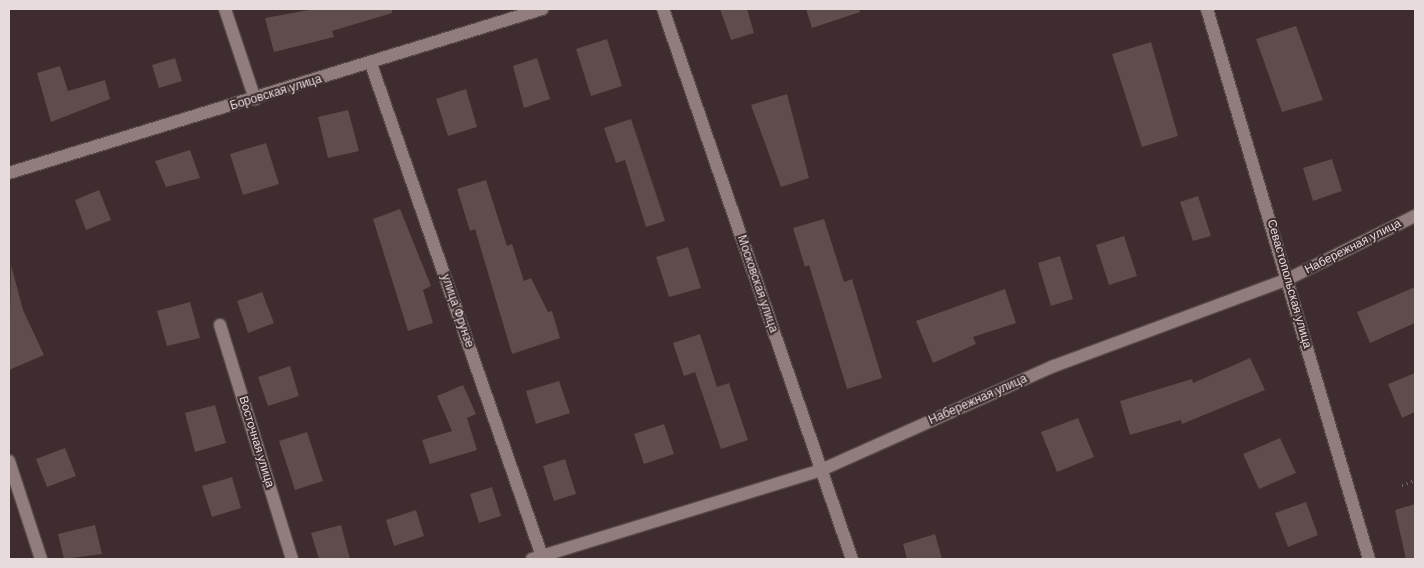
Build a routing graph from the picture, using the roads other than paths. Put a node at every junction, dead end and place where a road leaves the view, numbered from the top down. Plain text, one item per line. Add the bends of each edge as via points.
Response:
1 (225, 9) edge
2 (542, 9) edge
3 (663, 9) edge
4 (1207, 9) edge
5 (371, 64) junction
6 (255, 99) junction
7 (9, 173) edge
8 (1415, 216) edge
9 (1288, 280) junction
10 (220, 325) dead end
11 (9, 461) edge
12 (821, 470) junction
13 (539, 558) edge
14 (41, 559) edge
15 (292, 559) edge
16 (852, 559) edge
17 (1369, 559) edge

1 - 6 street
2 - 5 street, Боровская улица
3 - 12 street, Московская улица
4 - 9 street, Севастопольская улица
5 - 6 street, Боровская улица
5 - 13 street, улица Фрунзе
6 - 7 street, Боровская улица
8 - 9 street, Набережная улица
9 - 12 street, Набережная улица via 1054,366
9 - 17 street, Севастопольская улица
10 - 15 street, Восточная улица
11 - 14 street
12 - 13 street, Набережная улица
12 - 16 street, Московская улица

